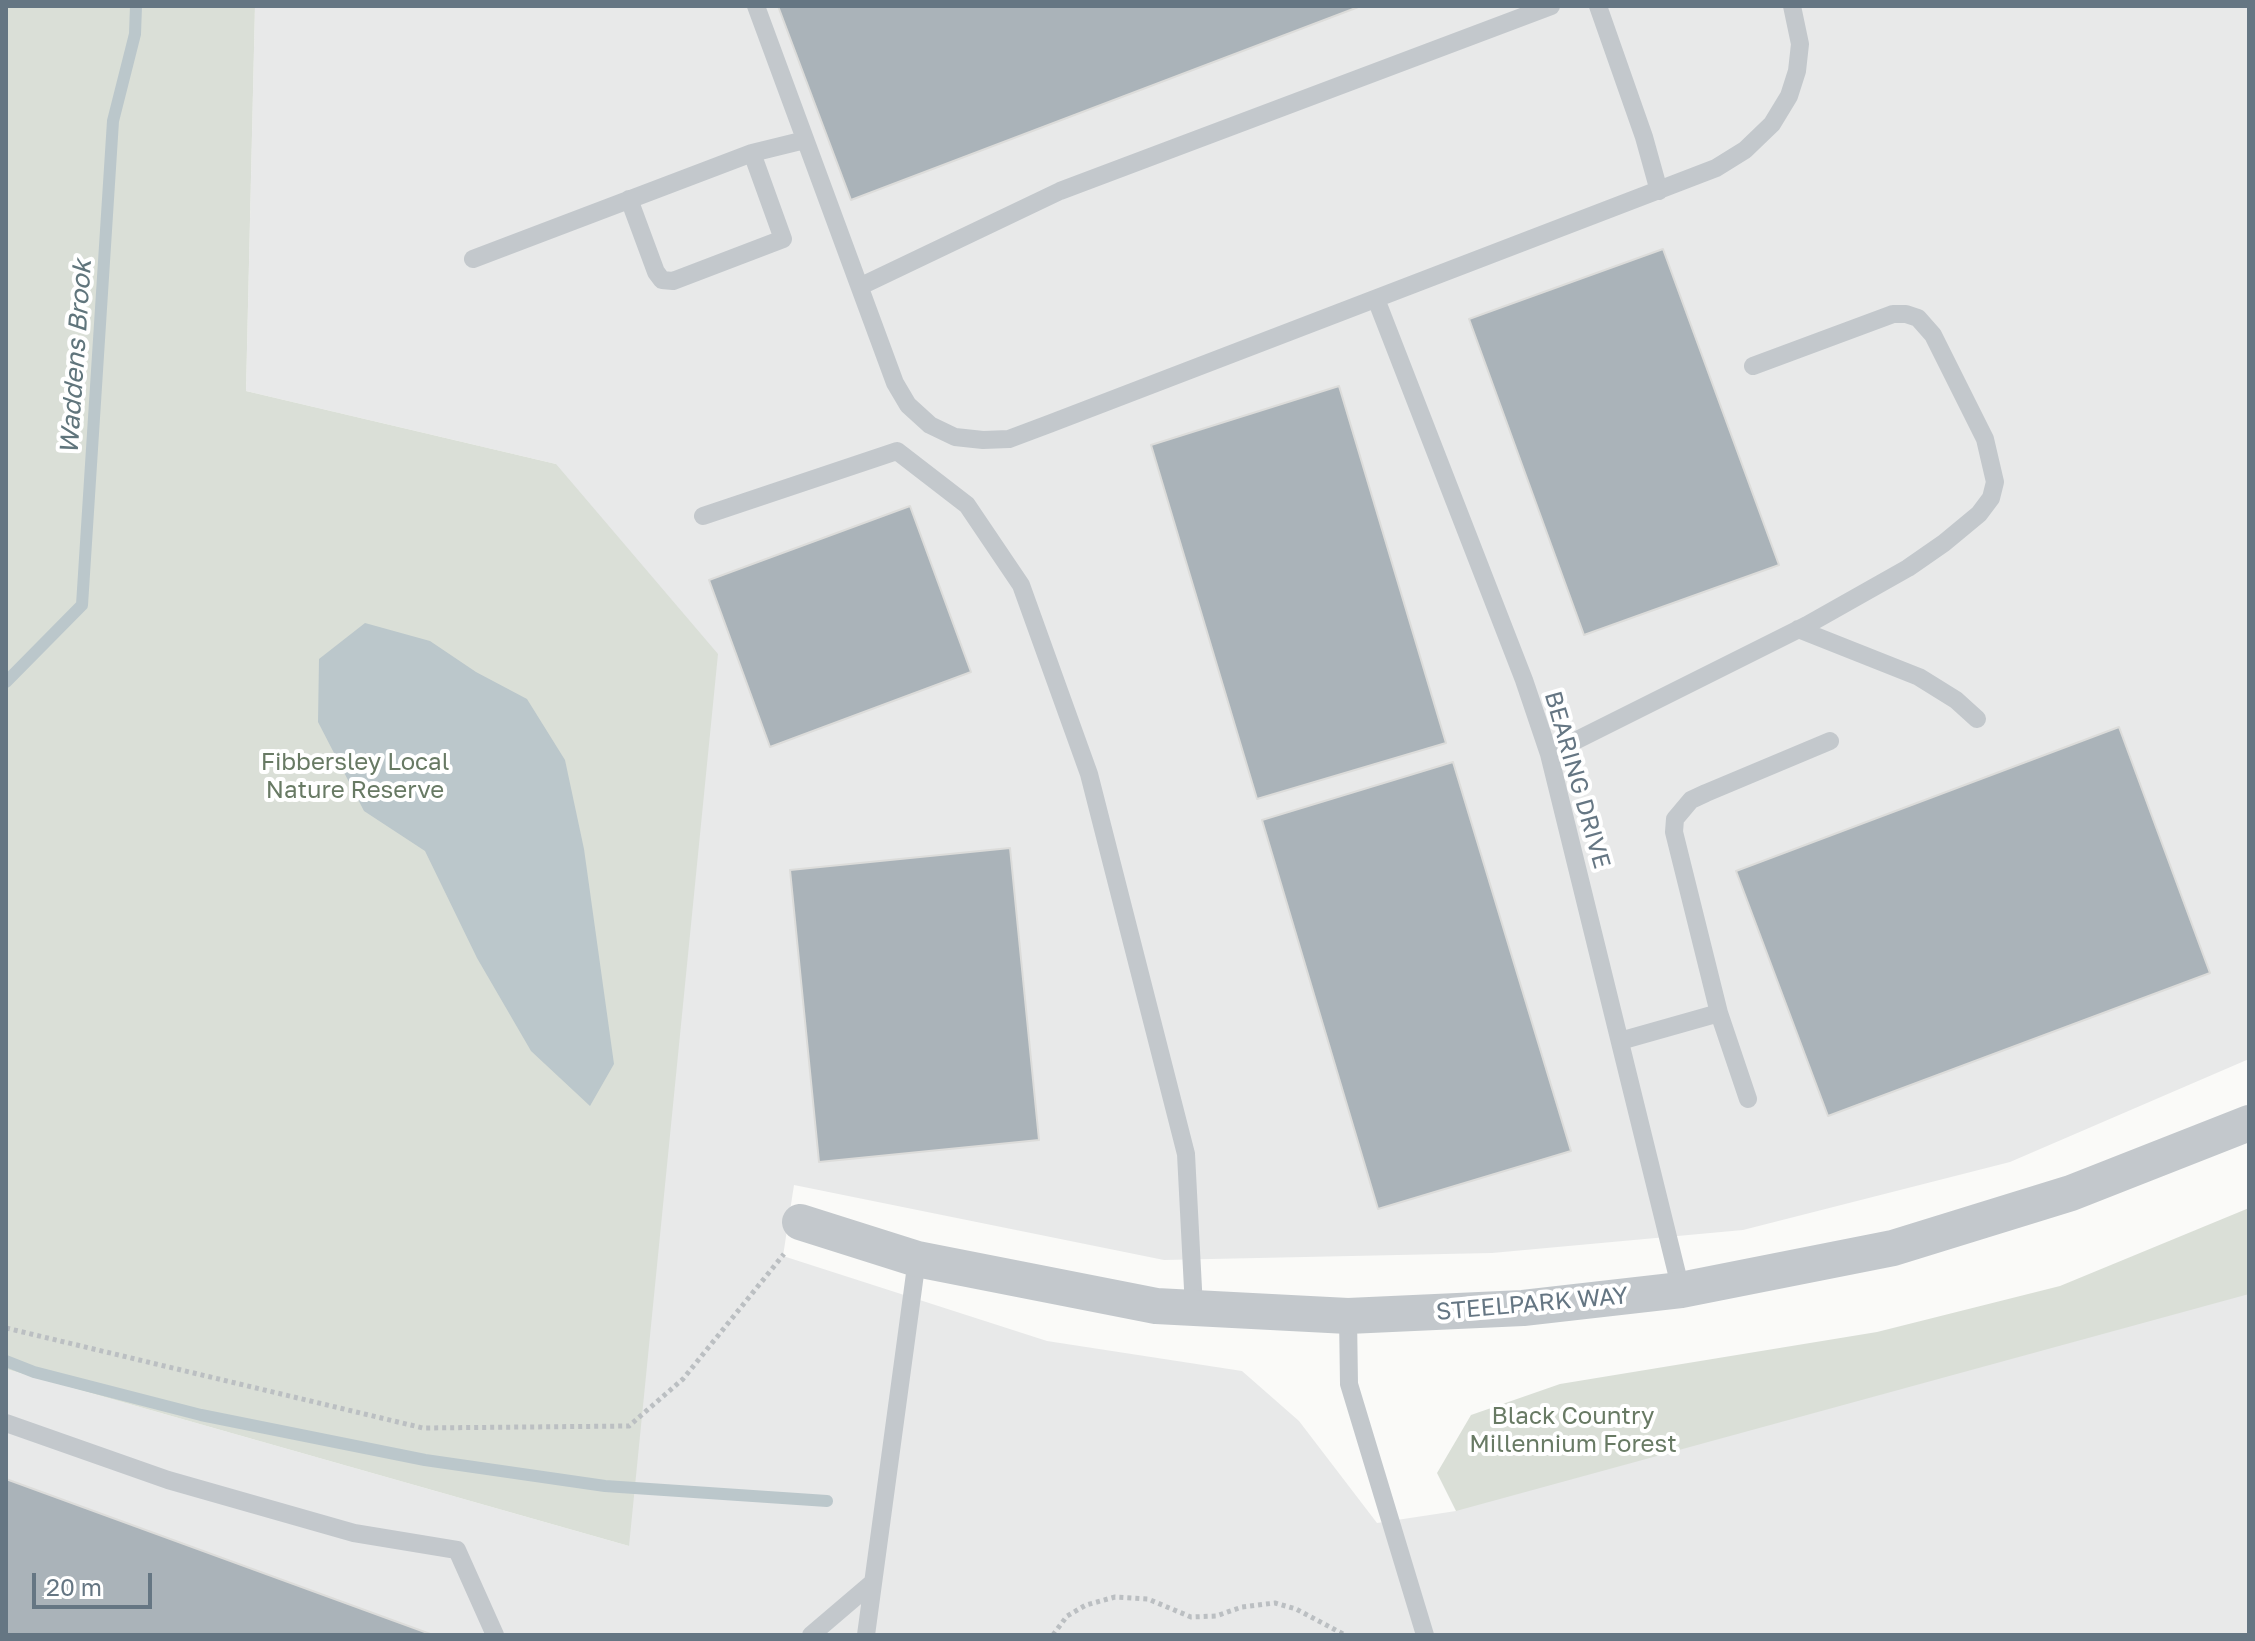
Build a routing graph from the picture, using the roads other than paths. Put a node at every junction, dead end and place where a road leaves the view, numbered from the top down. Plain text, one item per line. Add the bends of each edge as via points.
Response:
1 (756, 6) edge
2 (1551, 6) edge
3 (1598, 6) edge
4 (1792, 6) edge
5 (805, 140) junction
6 (752, 153) junction
7 (1659, 191) junction
8 (629, 199) junction
9 (473, 259) dead end
10 (861, 286) junction
11 (1376, 299) junction
12 (1753, 366) dead end
13 (703, 516) dead end
14 (1798, 629) junction
15 (1977, 719) dead end
16 (1830, 741) dead end
17 (1549, 754) junction
18 (1719, 1013) junction
19 (1620, 1041) junction
20 (1748, 1099) dead end
21 (2249, 1123) edge
22 (800, 1222) dead end
23 (917, 1259) junction
24 (1681, 1290) junction
25 (1194, 1308) junction
26 (1348, 1316) junction
27 (6, 1423) edge
28 (872, 1583) junction
29 (495, 1635) edge
30 (811, 1635) edge
31 (866, 1635) edge
32 (1425, 1635) edge

1 - 5 lane
2 - 10 lane via 1060,191
3 - 7 lane
4 - 7 lane via 1800,44 1797,71 1772,124 1716,168
5 - 6 lane
5 - 10 lane
6 - 8 lane
6 - 8 lane via 783,239 673,281 662,280 656,272
7 - 11 lane
8 - 9 lane
10 - 11 lane via 895,383 908,405 930,425 955,437 983,440 1009,439
11 - 17 lane, BEARING DRIVE
12 - 14 lane via 1893,314 1918,318 1933,335 1985,439 1995,482 1979,514 1944,543
13 - 25 lane via 897,451 967,505 1021,585 1089,774 1184,1144
14 - 15 lane via 1919,677
14 - 17 lane
16 - 18 lane via 1691,800 1675,819
17 - 19 lane, BEARING DRIVE
18 - 19 lane
18 - 20 lane
19 - 24 lane, BEARING DRIVE
21 - 24 street, STEELPARK WAY via 2071,1193 1893,1248
22 - 23 street, STEELPARK WAY
23 - 25 street, STEELPARK WAY via 1156,1306
23 - 28 lane
24 - 26 street, STEELPARK WAY via 1523,1308
25 - 26 street, STEELPARK WAY
26 - 32 lane via 1349,1384
27 - 29 lane via 168,1480 354,1533 457,1550
28 - 30 lane
28 - 31 lane

